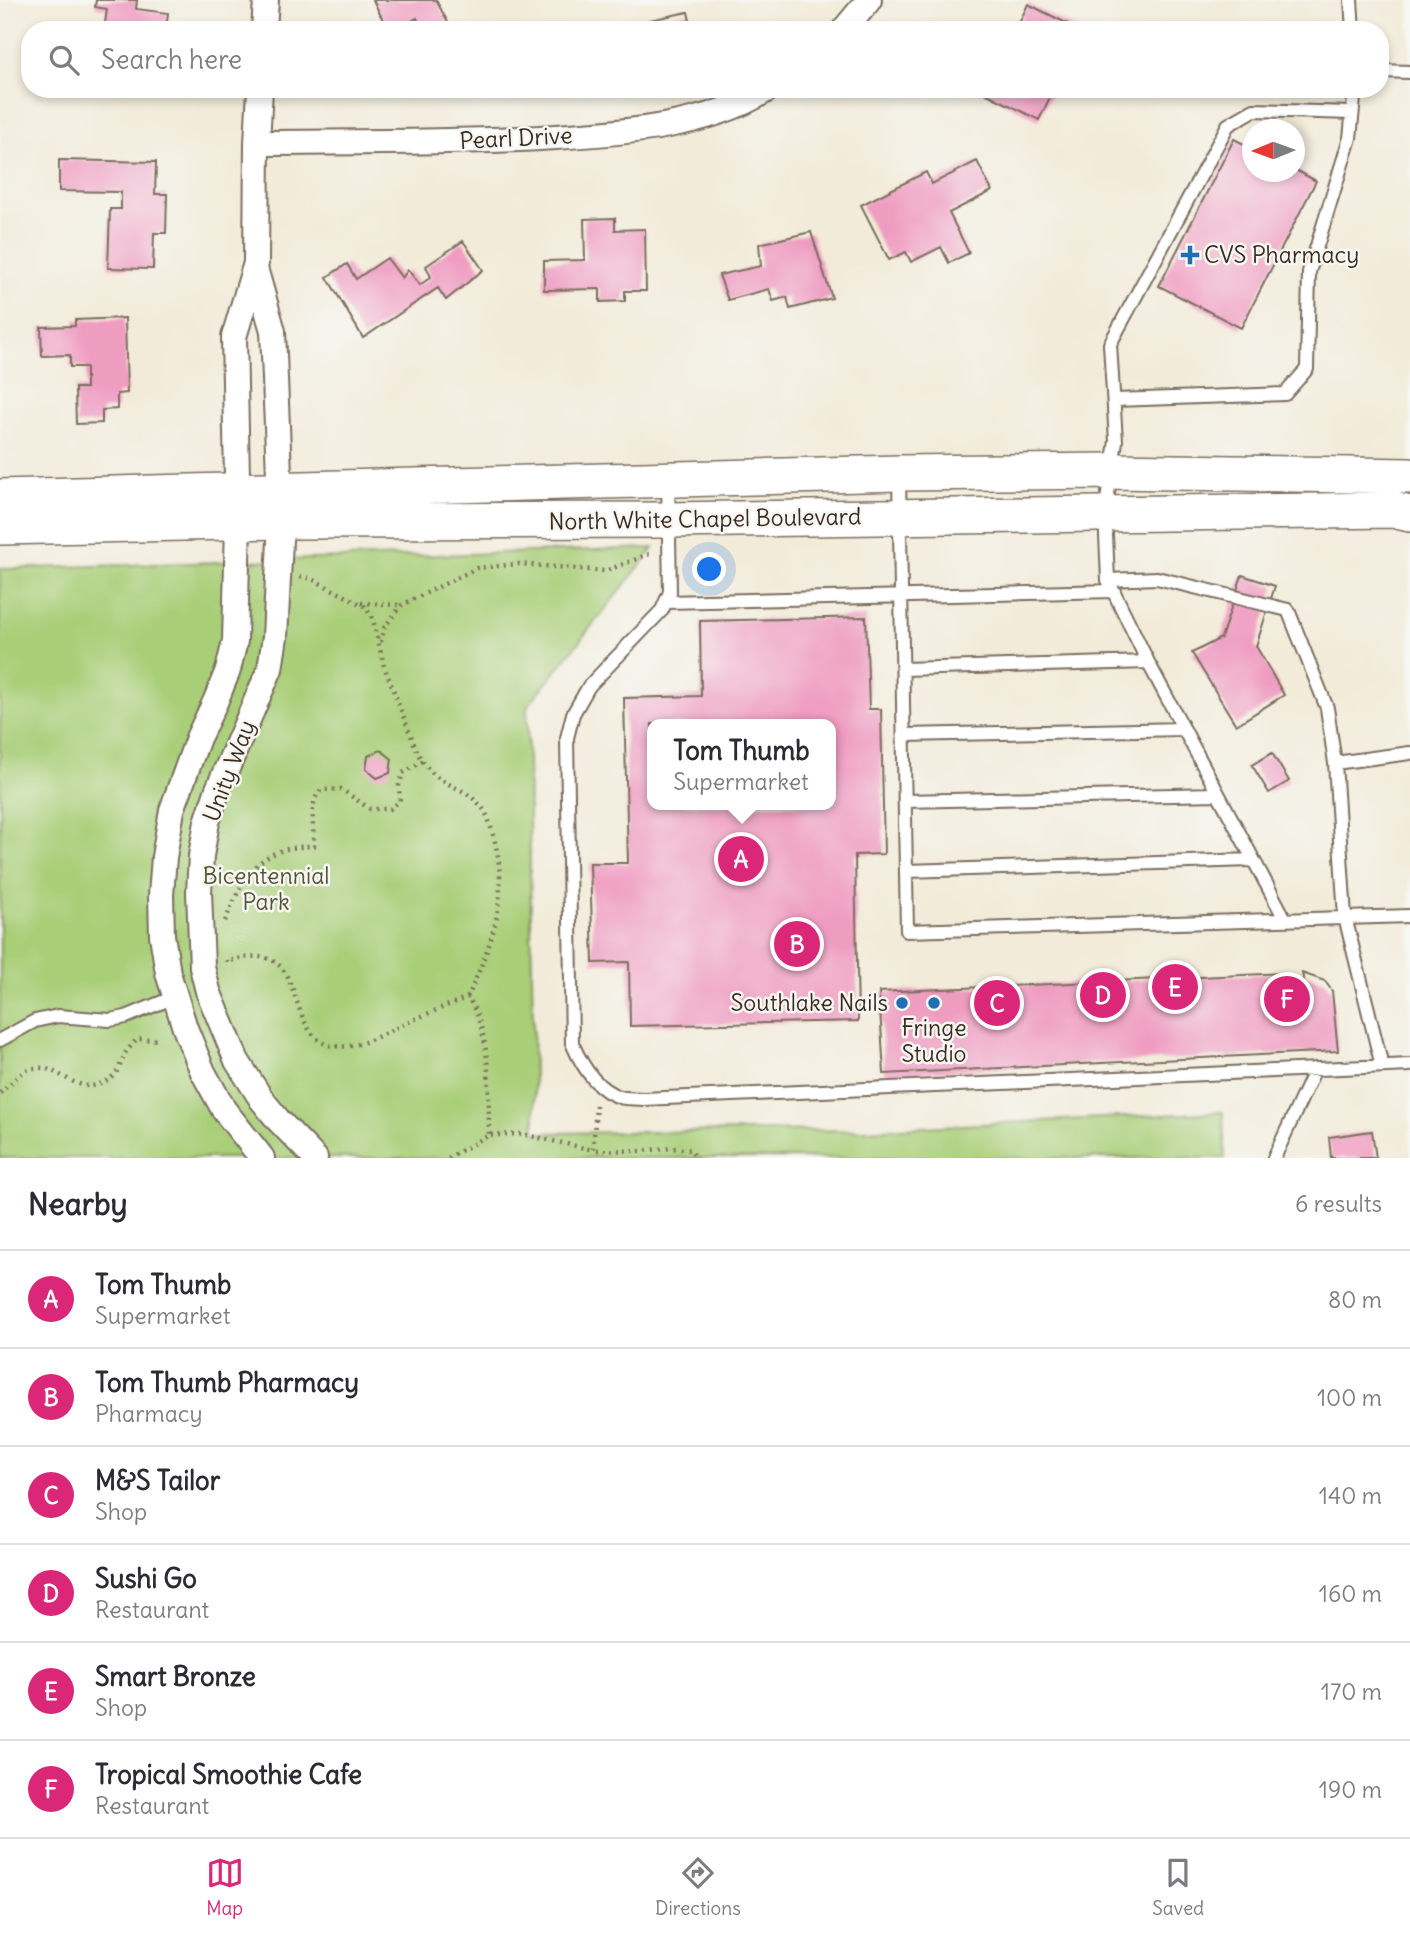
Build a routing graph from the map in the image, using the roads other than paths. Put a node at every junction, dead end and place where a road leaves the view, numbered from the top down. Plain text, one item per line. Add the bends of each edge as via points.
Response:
1 (267, 0) edge
2 (869, 0) edge
3 (1351, 0) edge
4 (265, 21) edge
5 (852, 21) edge
6 (1352, 21) edge
7 (1389, 71) edge
8 (1410, 72) edge
9 (260, 98) edge
10 (748, 98) edge
11 (1353, 98) edge
12 (1352, 113) junction
13 (257, 143) junction
14 (255, 268) junction
15 (1115, 400) junction
16 (1112, 471) junction
17 (899, 474) junction
18 (1410, 476) edge
19 (668, 480) junction
20 (0, 497) edge
21 (280, 505) junction
22 (238, 507) junction
23 (1105, 513) junction
24 (1410, 514) edge
25 (900, 516) junction
26 (0, 527) edge
27 (668, 533) junction
28 (1111, 586) junction
29 (901, 597) junction
30 (666, 601) junction
31 (1148, 662) junction
32 (903, 670) junction
33 (1184, 729) junction
34 (904, 735) junction
35 (1410, 754) edge
36 (1335, 763) junction
37 (1217, 794) junction
38 (905, 801) junction
39 (1252, 860) junction
40 (906, 871) junction
41 (1410, 916) edge
42 (1345, 917) junction
43 (1285, 919) junction
44 (208, 991) junction
45 (173, 998) junction
46 (0, 1040) edge
47 (1410, 1065) edge
48 (1382, 1066) junction
49 (1315, 1069) junction
50 (262, 1158) edge
51 (315, 1158) edge
52 (1275, 1158) edge

1 - 4 street
2 - 5 street
3 - 6 lane
7 - 8 lane
9 - 13 street
10 - 13 street, Pearl Drive via 676,124 619,133 475,141
11 - 12 lane
12 - 15 lane via 1254,110 1228,125 1110,344
12 - 15 lane via 1350,138 1310,272 1307,369 1285,394
13 - 14 street
14 - 21 street, Unity Way via 273,331
14 - 22 street, Unity Way via 234,337
15 - 16 lane
16 - 17 main road, North White Chapel Boulevard
16 - 18 main road, North White Chapel Boulevard
16 - 23 lane
17 - 19 main road, North White Chapel Boulevard
17 - 25 lane
19 - 21 main road, North White Chapel Boulevard
19 - 27 lane
20 - 22 main road, North White Chapel Boulevard
21 - 22 main road, North White Chapel Boulevard
21 - 27 main road, North White Chapel Boulevard
21 - 44 street, Unity Way via 277,614 270,669 218,789 201,856 201,967
22 - 26 main road, North White Chapel Boulevard
22 - 45 street, Unity Way via 236,641 184,773 164,856 162,934
23 - 24 main road, North White Chapel Boulevard via 1393,510
23 - 25 main road, North White Chapel Boulevard
23 - 28 lane
25 - 27 main road, North White Chapel Boulevard
25 - 29 lane
27 - 30 lane via 670,592
28 - 29 lane
28 - 31 lane
28 - 36 lane via 1157,578 1288,610 1327,708
29 - 30 lane
29 - 32 lane
30 - 49 lane via 589,687 573,713 567,738 572,1043 581,1064 598,1083 619,1097 643,1098
31 - 32 lane
31 - 33 lane
32 - 34 lane
33 - 34 lane
33 - 37 lane
34 - 38 lane
35 - 36 lane
36 - 42 lane
37 - 38 lane
37 - 39 lane
38 - 40 lane
39 - 40 lane
39 - 43 lane
40 - 43 lane via 907,931
41 - 42 lane
42 - 43 lane
42 - 48 lane
44 - 45 street
44 - 51 street, Unity Way via 237,1061 262,1100
45 - 46 lane via 110,1020 58,1016 35,1021
45 - 50 street, Unity Way via 208,1082
47 - 48 lane
48 - 49 lane
49 - 52 lane

